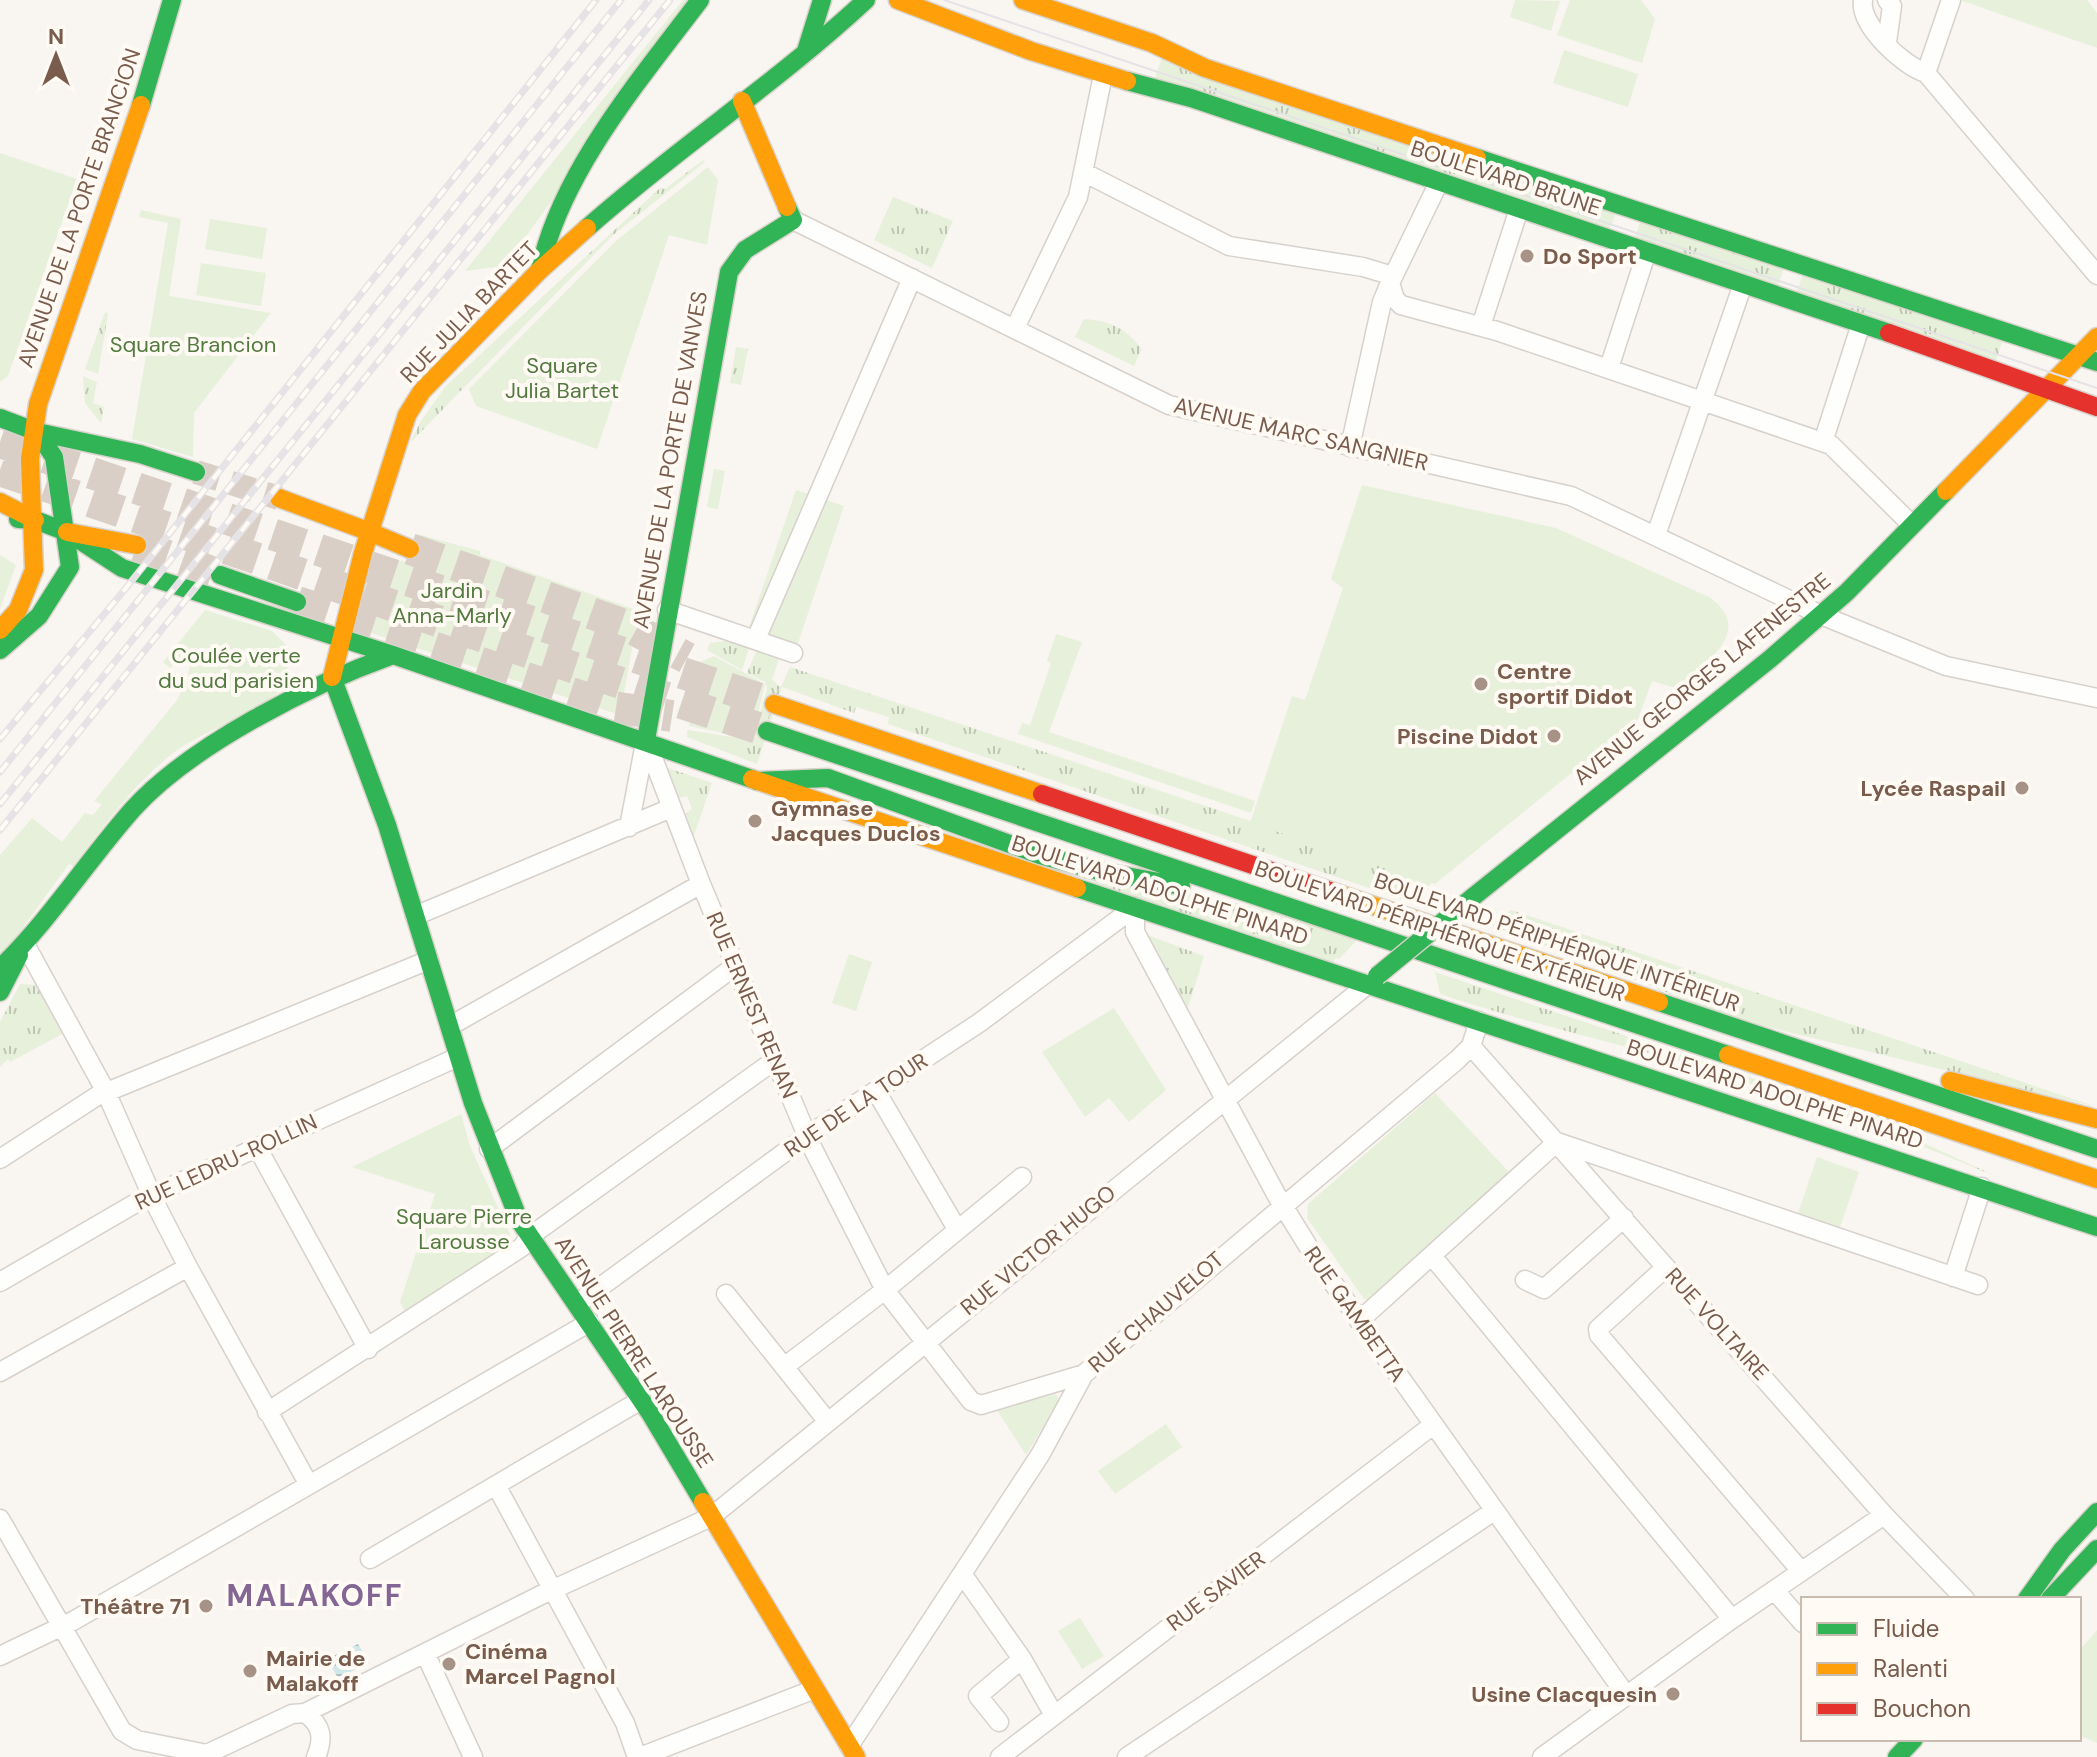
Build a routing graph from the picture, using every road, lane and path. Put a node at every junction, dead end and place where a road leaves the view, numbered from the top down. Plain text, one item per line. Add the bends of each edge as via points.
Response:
1 (700, 0) edge
2 (822, 0) edge
3 (866, 0) edge
4 (898, 0) edge
5 (1023, 0) edge
6 (1863, 0) edge
7 (1887, 0) edge
8 (1951, 0) edge
9 (167, 1) edge
10 (1887, 42) junction
11 (806, 51) junction
12 (1926, 73) junction
13 (1103, 75) junction
14 (742, 101) junction
15 (1085, 173) junction
16 (1439, 182) junction
17 (1519, 209) junction
18 (793, 220) junction
19 (1647, 251) junction
20 (540, 270) junction
21 (2097, 275) edge
22 (912, 278) junction
23 (1392, 279) junction
24 (1743, 284) junction
25 (1861, 324) junction
26 (1481, 326) junction
27 (1015, 328) junction
28 (2097, 337) edge
29 (2079, 356) junction
30 (2097, 362) edge
31 (1609, 368) junction
32 (2048, 388) junction
33 (1702, 402) junction
34 (2097, 407) edge
35 (0, 418) edge
36 (37, 432) junction
37 (1823, 442) junction
38 (1350, 447) junction
39 (196, 472) tunnel mouth
40 (279, 498) tunnel mouth
41 (0, 502) edge
42 (0, 518) edge
43 (35, 520) junction
44 (1912, 525) junction
45 (67, 532) junction
46 (370, 532) junction
47 (1656, 535) junction
48 (137, 545) tunnel mouth
49 (410, 549) tunnel mouth
50 (220, 575) tunnel mouth
51 (297, 602) tunnel mouth
52 (667, 610) junction
53 (1821, 615) junction
54 (0, 630) edge
55 (756, 639) junction
56 (342, 640) junction
57 (0, 650) edge
58 (793, 653) dead end
59 (393, 655) junction
60 (332, 677) junction
61 (2097, 698) edge
62 (774, 704) tunnel mouth
63 (767, 731) tunnel mouth
64 (646, 740) junction
65 (757, 781) junction
66 (671, 808) junction
67 (629, 827) junction
68 (701, 884) junction
69 (1245, 890) junction
70 (1135, 907) junction
71 (415, 916) junction
72 (25, 944) junction
73 (429, 960) junction
74 (735, 966) junction
75 (0, 968) edge
76 (1372, 980) junction
77 (0, 992) edge
78 (1479, 1021) junction
79 (450, 1026) junction
80 (1471, 1046) junction
81 (1814, 1054) junction
82 (458, 1057) junction
83 (775, 1060) junction
84 (876, 1091) junction
85 (106, 1092) junction
86 (1843, 1095) junction
87 (1226, 1097) junction
88 (2097, 1119) edge
89 (807, 1136) junction
90 (1557, 1142) junction
91 (257, 1147) junction
92 (489, 1149) junction
93 (2097, 1149) edge
94 (0, 1159) edge
95 (1990, 1163) dead end
96 (1022, 1177) dead end
97 (2097, 1179) edge
98 (1982, 1187) junction
99 (151, 1195) junction
100 (1282, 1205) junction
101 (1624, 1218) junction
102 (2097, 1227) edge
103 (957, 1229) junction
104 (529, 1237) junction
105 (1432, 1256) junction
106 (188, 1267) junction
107 (1666, 1267) junction
108 (1953, 1277) junction
109 (1525, 1280) dead end
110 (0, 1282) edge
111 (1978, 1285) dead end
112 (885, 1290) junction
113 (726, 1294) dead end
114 (577, 1304) junction
115 (1359, 1321) junction
116 (590, 1322) junction
117 (923, 1344) junction
118 (368, 1349) junction
119 (784, 1367) junction
120 (0, 1372) edge
121 (1084, 1374) junction
122 (641, 1400) junction
123 (267, 1412) junction
124 (828, 1422) junction
125 (1433, 1425) junction
126 (309, 1485) junction
127 (497, 1487) junction
128 (1494, 1511) junction
129 (2097, 1512) edge
130 (1884, 1515) junction
131 (711, 1517) junction
132 (0, 1519) edge
133 (2097, 1549) edge
134 (370, 1559) dead end
135 (1801, 1571) junction
136 (963, 1575) junction
137 (1774, 1590) junction
138 (553, 1591) junction
139 (1963, 1597) edge
140 (2028, 1597) edge
141 (2052, 1597) edge
142 (1732, 1619) junction
143 (1801, 1621) edge
144 (62, 1625) junction
145 (425, 1653) junction
146 (0, 1656) edge
147 (1022, 1659) junction
148 (815, 1689) junction
149 (1626, 1695) junction
150 (305, 1713) junction
151 (1054, 1715) junction
152 (999, 1722) dead end
153 (137, 1740) junction
154 (1912, 1741) edge
155 (852, 1752) edge
156 (207, 1755) edge
157 (128, 1757) edge
158 (316, 1757) edge
159 (473, 1757) edge
160 (638, 1757) edge
161 (1000, 1757) edge
162 (1127, 1757) edge
163 (1542, 1757) edge
164 (1897, 1757) edge

1 - 20 main road via 591,159 545,239
2 - 11 main road
3 - 11 main road, RUE JULIA BARTET
4 - 13 main road, BOULEVARD BRUNE
5 - 29 main road, BOULEVARD BRUNE via 1152,43 1205,68
6 - 10 street via 1861,11 1868,24
7 - 10 street via 1892,6
8 - 12 street
9 - 36 main road, AVENUE DE LA PORTE BRANCION via 145,94 41,392
10 - 12 street via 1910,68
11 - 14 main road, RUE JULIA BARTET
12 - 21 street
13 - 15 street
13 - 16 main road, BOULEVARD BRUNE via 1191,98
14 - 18 main road
14 - 20 main road, RUE JULIA BARTET via 646,175
15 - 23 street via 1229,246 1363,267
15 - 27 street
16 - 17 main road, BOULEVARD BRUNE
16 - 23 street
17 - 19 main road, BOULEVARD BRUNE
17 - 26 street
18 - 22 street, AVENUE MARC SANGNIER
18 - 52 main road, AVENUE DE LA PORTE DE VANVES via 745,250 729,272
19 - 24 main road, BOULEVARD BRUNE
19 - 31 street
20 - 46 main road, RUE JULIA BARTET via 422,391 407,415
22 - 27 street, AVENUE MARC SANGNIER
22 - 55 street
23 - 26 street via 1395,299 1411,310
23 - 38 street via 1382,302
24 - 25 main road, BOULEVARD BRUNE
24 - 33 street
25 - 32 main road, BOULEVARD BRUNE
25 - 37 street
26 - 31 street
27 - 38 street, AVENUE MARC SANGNIER via 1169,405
28 - 29 main road, AVENUE GEORGES LAFENESTRE
29 - 30 main road, BOULEVARD BRUNE
29 - 32 main road, AVENUE GEORGES LAFENESTRE
31 - 33 street
32 - 34 main road, BOULEVARD BRUNE
32 - 44 main road, AVENUE GEORGES LAFENESTRE
33 - 37 street
33 - 47 street
35 - 36 main road
36 - 39 main road
36 - 43 main road, AVENUE DE LA PORTE BRANCION via 30,457
36 - 45 main road via 54,457
37 - 44 street
38 - 47 street, AVENUE MARC SANGNIER via 1571,496
40 - 46 main road
41 - 43 main road
42 - 43 main road
43 - 45 main road
43 - 54 main road, AVENUE DE LA PORTE BRANCION via 37,556 31,590
44 - 53 main road, AVENUE GEORGES LAFENESTRE
45 - 48 main road
45 - 56 main road, BOULEVARD ADOLPHE PINARD via 122,568
45 - 57 main road via 70,567 64,582 39,616
46 - 49 main road
46 - 56 main road, RUE JULIA BARTET
47 - 53 street, AVENUE MARC SANGNIER
50 - 51 main road
52 - 55 street
52 - 64 main road, AVENUE DE LA PORTE DE VANVES
53 - 61 street, AVENUE MARC SANGNIER via 1946,666
53 - 76 main road, AVENUE GEORGES LAFENESTRE, bridge
55 - 58 street
56 - 59 main road, BOULEVARD ADOLPHE PINARD
56 - 60 main road, RUE JULIA BARTET
59 - 60 main road
59 - 64 main road, BOULEVARD ADOLPHE PINARD
60 - 71 main road, AVENUE PIERRE LAROUSSE via 366,761
60 - 72 main road via 228,735 157,784
62 - 81 main road, BOULEVARD PÉRIPHÉRIQUE INTÉRIEUR
63 - 69 main road, BOULEVARD PÉRIPHÉRIQUE EXTÉRIEUR
64 - 65 main road, BOULEVARD ADOLPHE PINARD
64 - 66 street, RUE ERNEST RENAN
64 - 67 street
65 - 69 main road via 828,778 1010,845 1099,871 1189,888
65 - 70 main road, BOULEVARD ADOLPHE PINARD
66 - 67 street
66 - 68 street, RUE ERNEST RENAN
67 - 71 street
68 - 74 street, RUE ERNEST RENAN
68 - 79 street
69 - 86 main road, BOULEVARD PÉRIPHÉRIQUE EXTÉRIEUR
70 - 76 main road, BOULEVARD ADOLPHE PINARD
70 - 84 street, RUE DE LA TOUR via 979,1023
70 - 87 street, RUE GAMBETTA via 1135,932
71 - 73 main road, AVENUE PIERRE LAROUSSE
72 - 75 main road
72 - 77 main road
72 - 85 street
73 - 79 main road, AVENUE PIERRE LAROUSSE
73 - 85 street
74 - 83 street, RUE ERNEST RENAN
74 - 92 street
76 - 78 main road, BOULEVARD ADOLPHE PINARD
76 - 87 street, RUE VICTOR HUGO
78 - 80 street
78 - 98 main road, BOULEVARD ADOLPHE PINARD
79 - 82 main road, AVENUE PIERRE LAROUSSE
80 - 90 street, RUE VOLTAIRE
80 - 100 street, RUE CHAUVELOT via 1295,1200
81 - 88 main road via 1972,1085
81 - 93 main road, BOULEVARD PÉRIPHÉRIQUE INTÉRIEUR
82 - 91 street, RUE LEDRU-ROLLIN
82 - 92 main road, AVENUE PIERRE LAROUSSE
83 - 89 street, RUE ERNEST RENAN
83 - 104 street
84 - 89 street, RUE DE LA TOUR
84 - 103 street
85 - 94 street
85 - 99 street
86 - 95 main road
86 - 97 main road, BOULEVARD PÉRIPHÉRIQUE EXTÉRIEUR
87 - 100 street, RUE GAMBETTA
87 - 117 street, RUE VICTOR HUGO
89 - 112 street, RUE ERNEST RENAN
89 - 114 street, RUE DE LA TOUR
90 - 101 street, RUE VOLTAIRE
90 - 105 street
90 - 108 street
91 - 99 street, RUE LEDRU-ROLLIN
91 - 118 street
92 - 104 main road, AVENUE PIERRE LAROUSSE
96 - 103 street
98 - 102 main road, BOULEVARD ADOLPHE PINARD
98 - 108 street
99 - 106 street
99 - 110 street, RUE LEDRU-ROLLIN
100 - 115 street, RUE GAMBETTA
100 - 121 street, RUE CHAUVELOT
101 - 107 street, RUE VOLTAIRE
101 - 109 street via 1544,1289
103 - 112 street
104 - 114 main road, AVENUE PIERRE LAROUSSE
104 - 118 street via 522,1247
105 - 115 street
105 - 142 street
106 - 120 street
106 - 123 street
107 - 130 street, RUE VOLTAIRE
107 - 135 street via 1598,1329 1599,1335
108 - 111 street
112 - 117 street, RUE ERNEST RENAN
112 - 119 street
113 - 119 street
114 - 116 main road, AVENUE PIERRE LAROUSSE
115 - 125 street, RUE GAMBETTA
116 - 122 main road, AVENUE PIERRE LAROUSSE
116 - 126 street
117 - 121 street, RUE ERNEST RENAN via 971,1401 981,1405
117 - 124 street, RUE VICTOR HUGO
118 - 123 street
119 - 124 street
121 - 136 street, RUE CHAUVELOT via 1040,1455
122 - 127 street
122 - 131 main road, AVENUE PIERRE LAROUSSE
123 - 126 street
124 - 131 street, RUE VICTOR HUGO
125 - 128 street, RUE GAMBETTA
125 - 151 street, RUE SAVIER
126 - 144 street
127 - 134 street
127 - 138 street
128 - 149 street, RUE GAMBETTA
128 - 162 street
129 - 140 main road
130 - 135 street
130 - 139 street, RUE VOLTAIRE
131 - 138 street, RUE VICTOR HUGO
131 - 148 main road, AVENUE PIERRE LAROUSSE
132 - 144 street
133 - 141 main road
135 - 137 street
136 - 147 street
136 - 155 street, RUE CHAUVELOT
137 - 142 street
137 - 143 street
138 - 145 street, RUE VICTOR HUGO
138 - 160 street
142 - 149 street
144 - 146 street
144 - 153 street via 122,1731
145 - 150 street, RUE VICTOR HUGO
145 - 159 street
147 - 151 street
147 - 152 street via 978,1696
148 - 155 main road, AVENUE PIERRE LAROUSSE
148 - 160 street
149 - 163 street
150 - 156 street, RUE VICTOR HUGO via 292,1714
150 - 158 street via 321,1733
151 - 161 street, RUE SAVIER
153 - 156 street
153 - 157 street
154 - 164 main road

